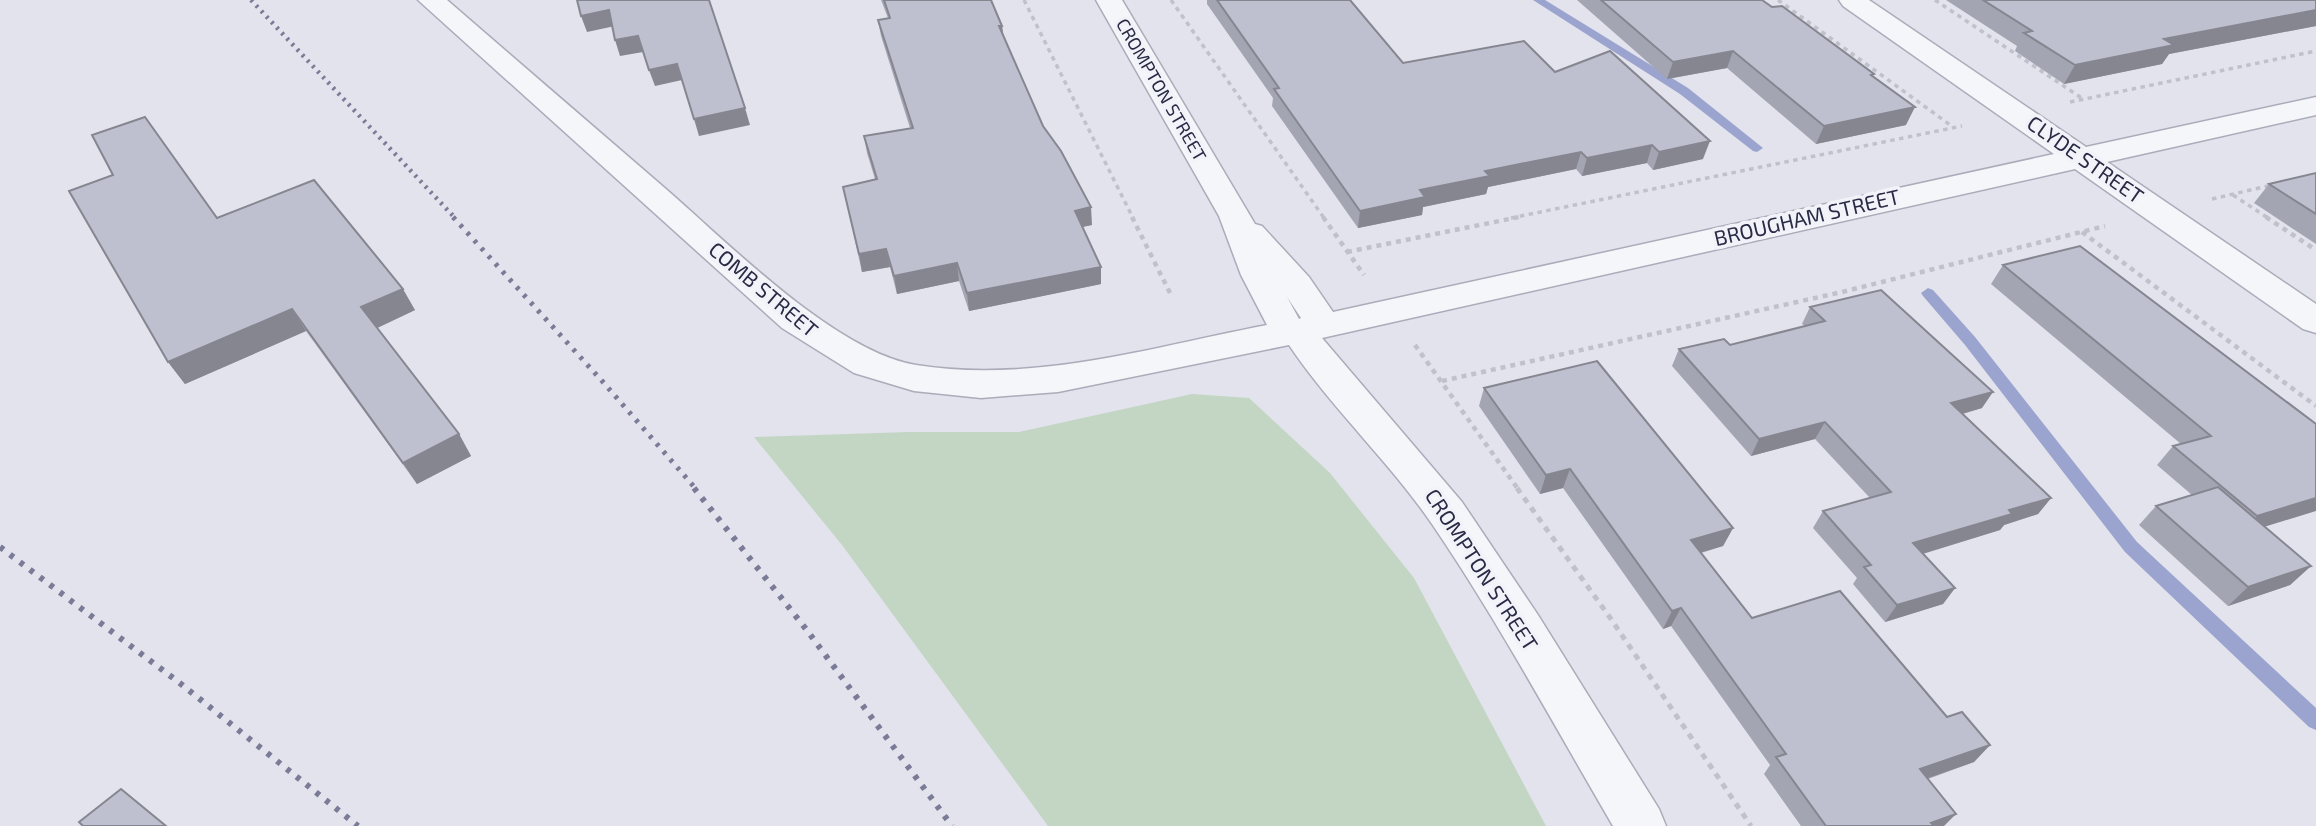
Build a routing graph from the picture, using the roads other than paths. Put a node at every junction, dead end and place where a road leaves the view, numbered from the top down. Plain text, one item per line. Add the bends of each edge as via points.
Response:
1 (431, 0) edge
2 (1109, 0) edge
3 (1852, 0) edge
4 (2316, 106) edge
5 (2082, 157) junction
6 (2316, 321) edge
7 (1304, 330) junction
8 (1641, 826) edge

1 - 7 street, COMB STREET via 795,320 845,353 882,370 955,384 1027,383
2 - 7 street, CROMPTON STREET via 1236,216 1258,275
3 - 5 street, CLYDE STREET
4 - 5 street, BROUGHAM STREET
5 - 6 street, CLYDE STREET
5 - 7 street, BROUGHAM STREET
7 - 8 street, CROMPTON STREET via 1324,368 1394,444 1447,513

